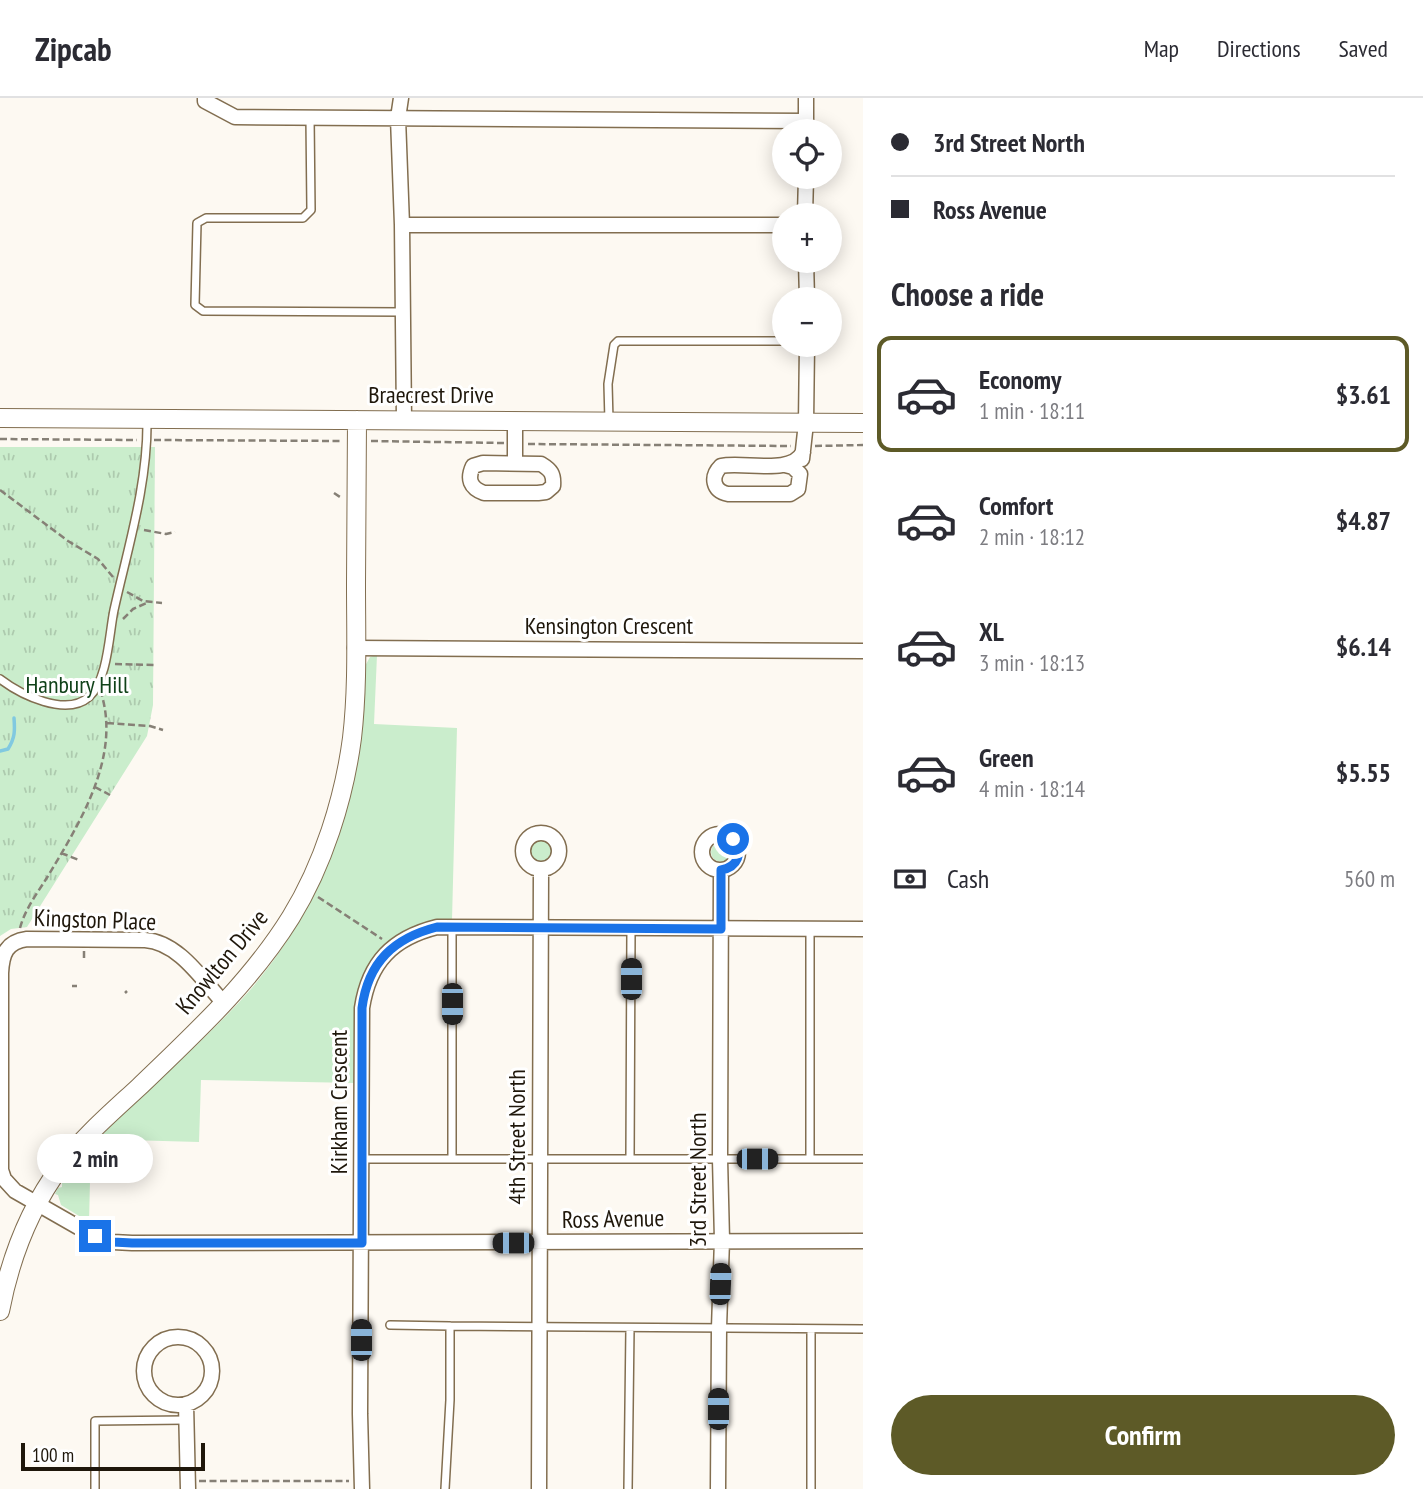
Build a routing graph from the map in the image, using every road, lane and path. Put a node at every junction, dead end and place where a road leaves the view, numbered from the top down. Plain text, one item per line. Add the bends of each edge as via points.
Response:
1 (205, 98) edge
2 (401, 98) edge
3 (806, 98) edge
4 (310, 117) junction
5 (398, 118) junction
6 (806, 119) edge
7 (772, 125) edge
8 (402, 225) junction
9 (772, 225) edge
10 (403, 312) junction
11 (772, 341) edge
12 (807, 357) edge
13 (0, 418) edge
14 (147, 418) junction
15 (357, 420) junction
16 (404, 420) junction
17 (515, 420) junction
18 (609, 422) junction
19 (806, 423) junction
20 (863, 423) edge
21 (0, 439) edge
22 (148, 440) junction
23 (357, 441) junction
24 (515, 443) junction
25 (863, 445) edge
26 (803, 449) junction
27 (515, 463) junction
28 (785, 465) junction
29 (800, 479) junction
30 (0, 490) edge
31 (334, 493) dead end
32 (340, 497) dead end
33 (134, 528) junction
34 (175, 532) dead end
35 (120, 587) junction
36 (156, 602) junction
37 (162, 603) dead end
38 (119, 624) dead end
39 (355, 648) junction
40 (863, 651) edge
41 (104, 664) junction
42 (154, 665) dead end
43 (0, 679) edge
44 (99, 683) junction
45 (107, 723) junction
46 (163, 730) dead end
47 (95, 787) junction
48 (110, 795) dead end
49 (61, 853) junction
50 (79, 860) dead end
51 (541, 869) dead end
52 (721, 870) dead end
53 (306, 889) junction
54 (452, 926) junction
55 (542, 927) junction
56 (631, 928) junction
57 (721, 929) junction
58 (810, 929) junction
59 (863, 929) edge
60 (17, 941) junction
61 (394, 947) junction
62 (225, 1003) junction
63 (362, 1159) junction
64 (452, 1159) junction
65 (540, 1159) junction
66 (630, 1159) junction
67 (720, 1159) junction
68 (810, 1159) junction
69 (863, 1159) edge
70 (37, 1204) junction
71 (722, 1240) junction
72 (863, 1241) edge
73 (362, 1243) junction
74 (540, 1243) junction
75 (0, 1311) edge
76 (390, 1325) dead end
77 (450, 1326) junction
78 (539, 1327) junction
79 (630, 1328) junction
80 (719, 1328) junction
81 (811, 1329) junction
82 (863, 1329) edge
83 (186, 1404) junction
84 (187, 1420) junction
85 (188, 1485) edge
86 (362, 1485) edge
87 (95, 1489) edge
88 (445, 1489) edge
89 (539, 1489) edge
90 (628, 1489) edge
91 (718, 1489) edge
92 (811, 1489) edge

1 - 4 street via 235,117
2 - 5 street
3 - 6 street
4 - 5 street
4 - 10 lane via 311,210 303,218 206,218 197,223 195,305 203,311
5 - 7 street
5 - 8 street
8 - 9 street
8 - 10 street
10 - 16 street
11 - 18 lane via 618,341 608,384
12 - 19 street
13 - 14 street, Braecrest Drive
14 - 15 street, Braecrest Drive
14 - 22 lane
15 - 16 street, Braecrest Drive
15 - 23 street, Knowlton Drive
16 - 17 street, Braecrest Drive
17 - 18 street, Braecrest Drive
17 - 24 street
18 - 19 street, Braecrest Drive
19 - 20 street, Braecrest Drive
19 - 26 street
21 - 22 path
22 - 23 path
22 - 33 lane
23 - 24 path
23 - 39 street, Knowlton Drive
24 - 26 path
24 - 27 street
25 - 26 path
26 - 28 street via 798,460
26 - 29 street
27 - 27 street via 473,466 470,483 484,493 538,494 553,486 550,469
28 - 29 street via 797,470
28 - 29 street via 724,465 715,473 714,484 728,494 784,495 794,492
30 - 35 path via 98,559
31 - 32 path
33 - 34 path
33 - 35 lane
35 - 36 path via 139,599
35 - 41 lane
36 - 37 path
36 - 38 path via 133,608
39 - 40 street, Kensington Crescent
39 - 53 street, Knowlton Drive via 348,762 336,810
41 - 42 path
41 - 44 lane
43 - 44 lane via 34,697 69,705 88,699
44 - 45 path
45 - 46 path
45 - 47 path
47 - 48 path
47 - 49 path
49 - 50 path
49 - 60 path via 21,923
51 - 55 street, 4th Street North
52 - 57 street, 3rd Street North
53 - 61 path
53 - 62 street, Knowlton Drive via 261,961
54 - 55 street, Kirkham Crescent
54 - 61 street, Kirkham Crescent via 408,936
54 - 64 lane
55 - 56 street, Kirkham Crescent
55 - 65 street, 4th Street North
56 - 57 street, Kirkham Crescent
56 - 66 lane
57 - 58 street, Kirkham Crescent
57 - 67 street, 3rd Street North
58 - 59 street, Kirkham Crescent
58 - 68 lane
60 - 62 street, Kingston Place via 160,942
60 - 70 street, Kingston Place via 5,950 2,962 1,1170 9,1186
61 - 63 street, Kirkham Crescent via 380,961 364,993
62 - 70 street, Knowlton Drive via 83,1140
63 - 64 lane
63 - 73 street, Kirkham Crescent
64 - 65 lane
65 - 66 lane
65 - 74 street, 4th Street North
66 - 67 lane
67 - 68 lane
67 - 71 street, 3rd Street North
68 - 69 lane
70 - 73 street, Ross Avenue via 113,1242
70 - 75 street, Knowlton Drive via 14,1258
71 - 72 street, Ross Avenue
71 - 74 street, Ross Avenue
71 - 80 street, 3rd Street North
73 - 74 street, Ross Avenue
73 - 86 street, Kirkham Crescent
74 - 78 street, 4th Street North
76 - 77 lane
77 - 78 lane
77 - 88 lane
78 - 79 lane
78 - 89 street, 4th Street North
79 - 80 lane
79 - 90 lane
80 - 81 lane
80 - 91 street, 3rd Street North
81 - 82 lane
81 - 92 lane
83 - 83 street via 207,1389 212,1367 192,1340 170,1338 146,1359 145,1381 158,1398
83 - 84 street
84 - 85 street
84 - 87 lane via 95,1421
85 - 86 path

